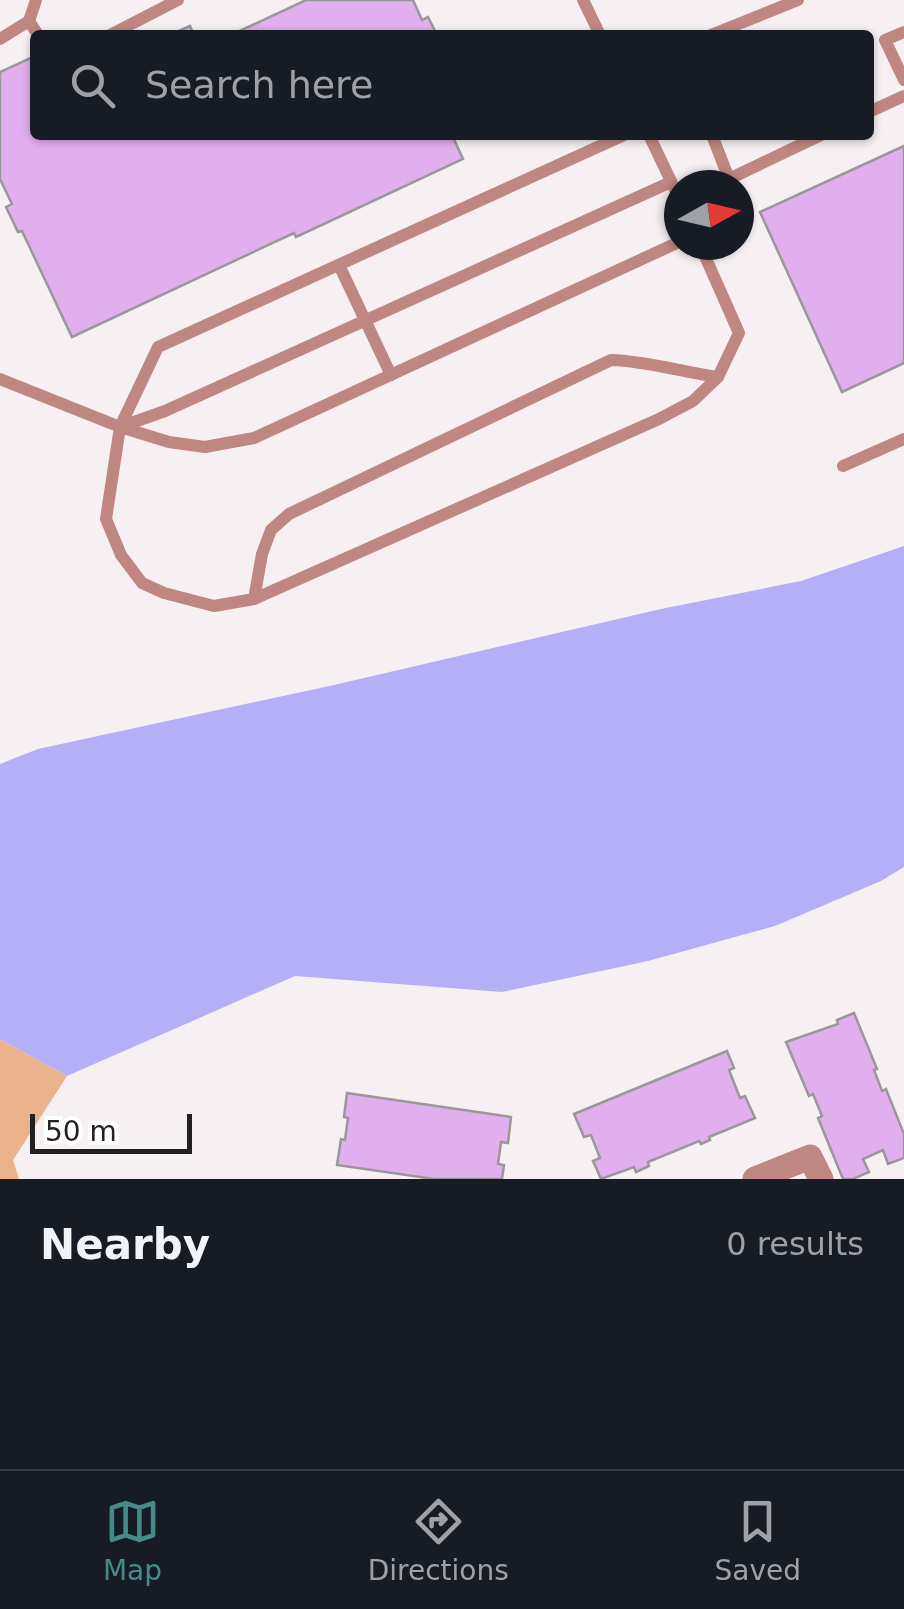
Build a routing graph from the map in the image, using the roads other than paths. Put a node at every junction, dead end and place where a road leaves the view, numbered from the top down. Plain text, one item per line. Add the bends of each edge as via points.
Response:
1 (36, 0) edge
2 (178, 0) edge
3 (584, 0) edge
4 (798, 0) edge
5 (770, 5) edge
6 (29, 21) junction
7 (35, 30) edge
8 (120, 30) edge
9 (598, 30) edge
10 (721, 30) edge
11 (904, 32) edge
12 (0, 39) edge
13 (904, 80) edge
14 (904, 96) edge
15 (874, 110) edge
16 (613, 140) edge
17 (651, 140) edge
18 (714, 140) edge
19 (811, 140) edge
20 (666, 170) edge
21 (664, 186) edge
22 (664, 249) edge
23 (707, 260) edge
24 (340, 264) junction
25 (366, 320) junction
26 (390, 375) junction
27 (718, 377) junction
28 (0, 379) edge
29 (120, 427) junction
30 (904, 439) edge
31 (843, 466) dead end
32 (254, 599) junction
33 (755, 1179) edge
34 (821, 1179) edge

1 - 6 lane
2 - 8 lane
3 - 9 lane
4 - 5 lane
5 - 10 lane
6 - 7 lane
6 - 12 lane
11 - 13 lane via 886,40
14 - 15 lane
16 - 24 lane
17 - 20 lane
18 - 19 lane via 729,179
21 - 25 lane
22 - 26 lane
23 - 27 lane via 740,333
24 - 25 lane
24 - 29 lane via 158,347
25 - 26 lane
25 - 29 lane
26 - 29 lane via 254,438 205,448
27 - 32 lane via 694,401 659,419
27 - 32 lane via 611,360 396,462 289,514 270,530
28 - 29 lane
29 - 32 lane via 106,518 131,569 164,593 214,606
30 - 31 lane
33 - 34 street via 810,1156

